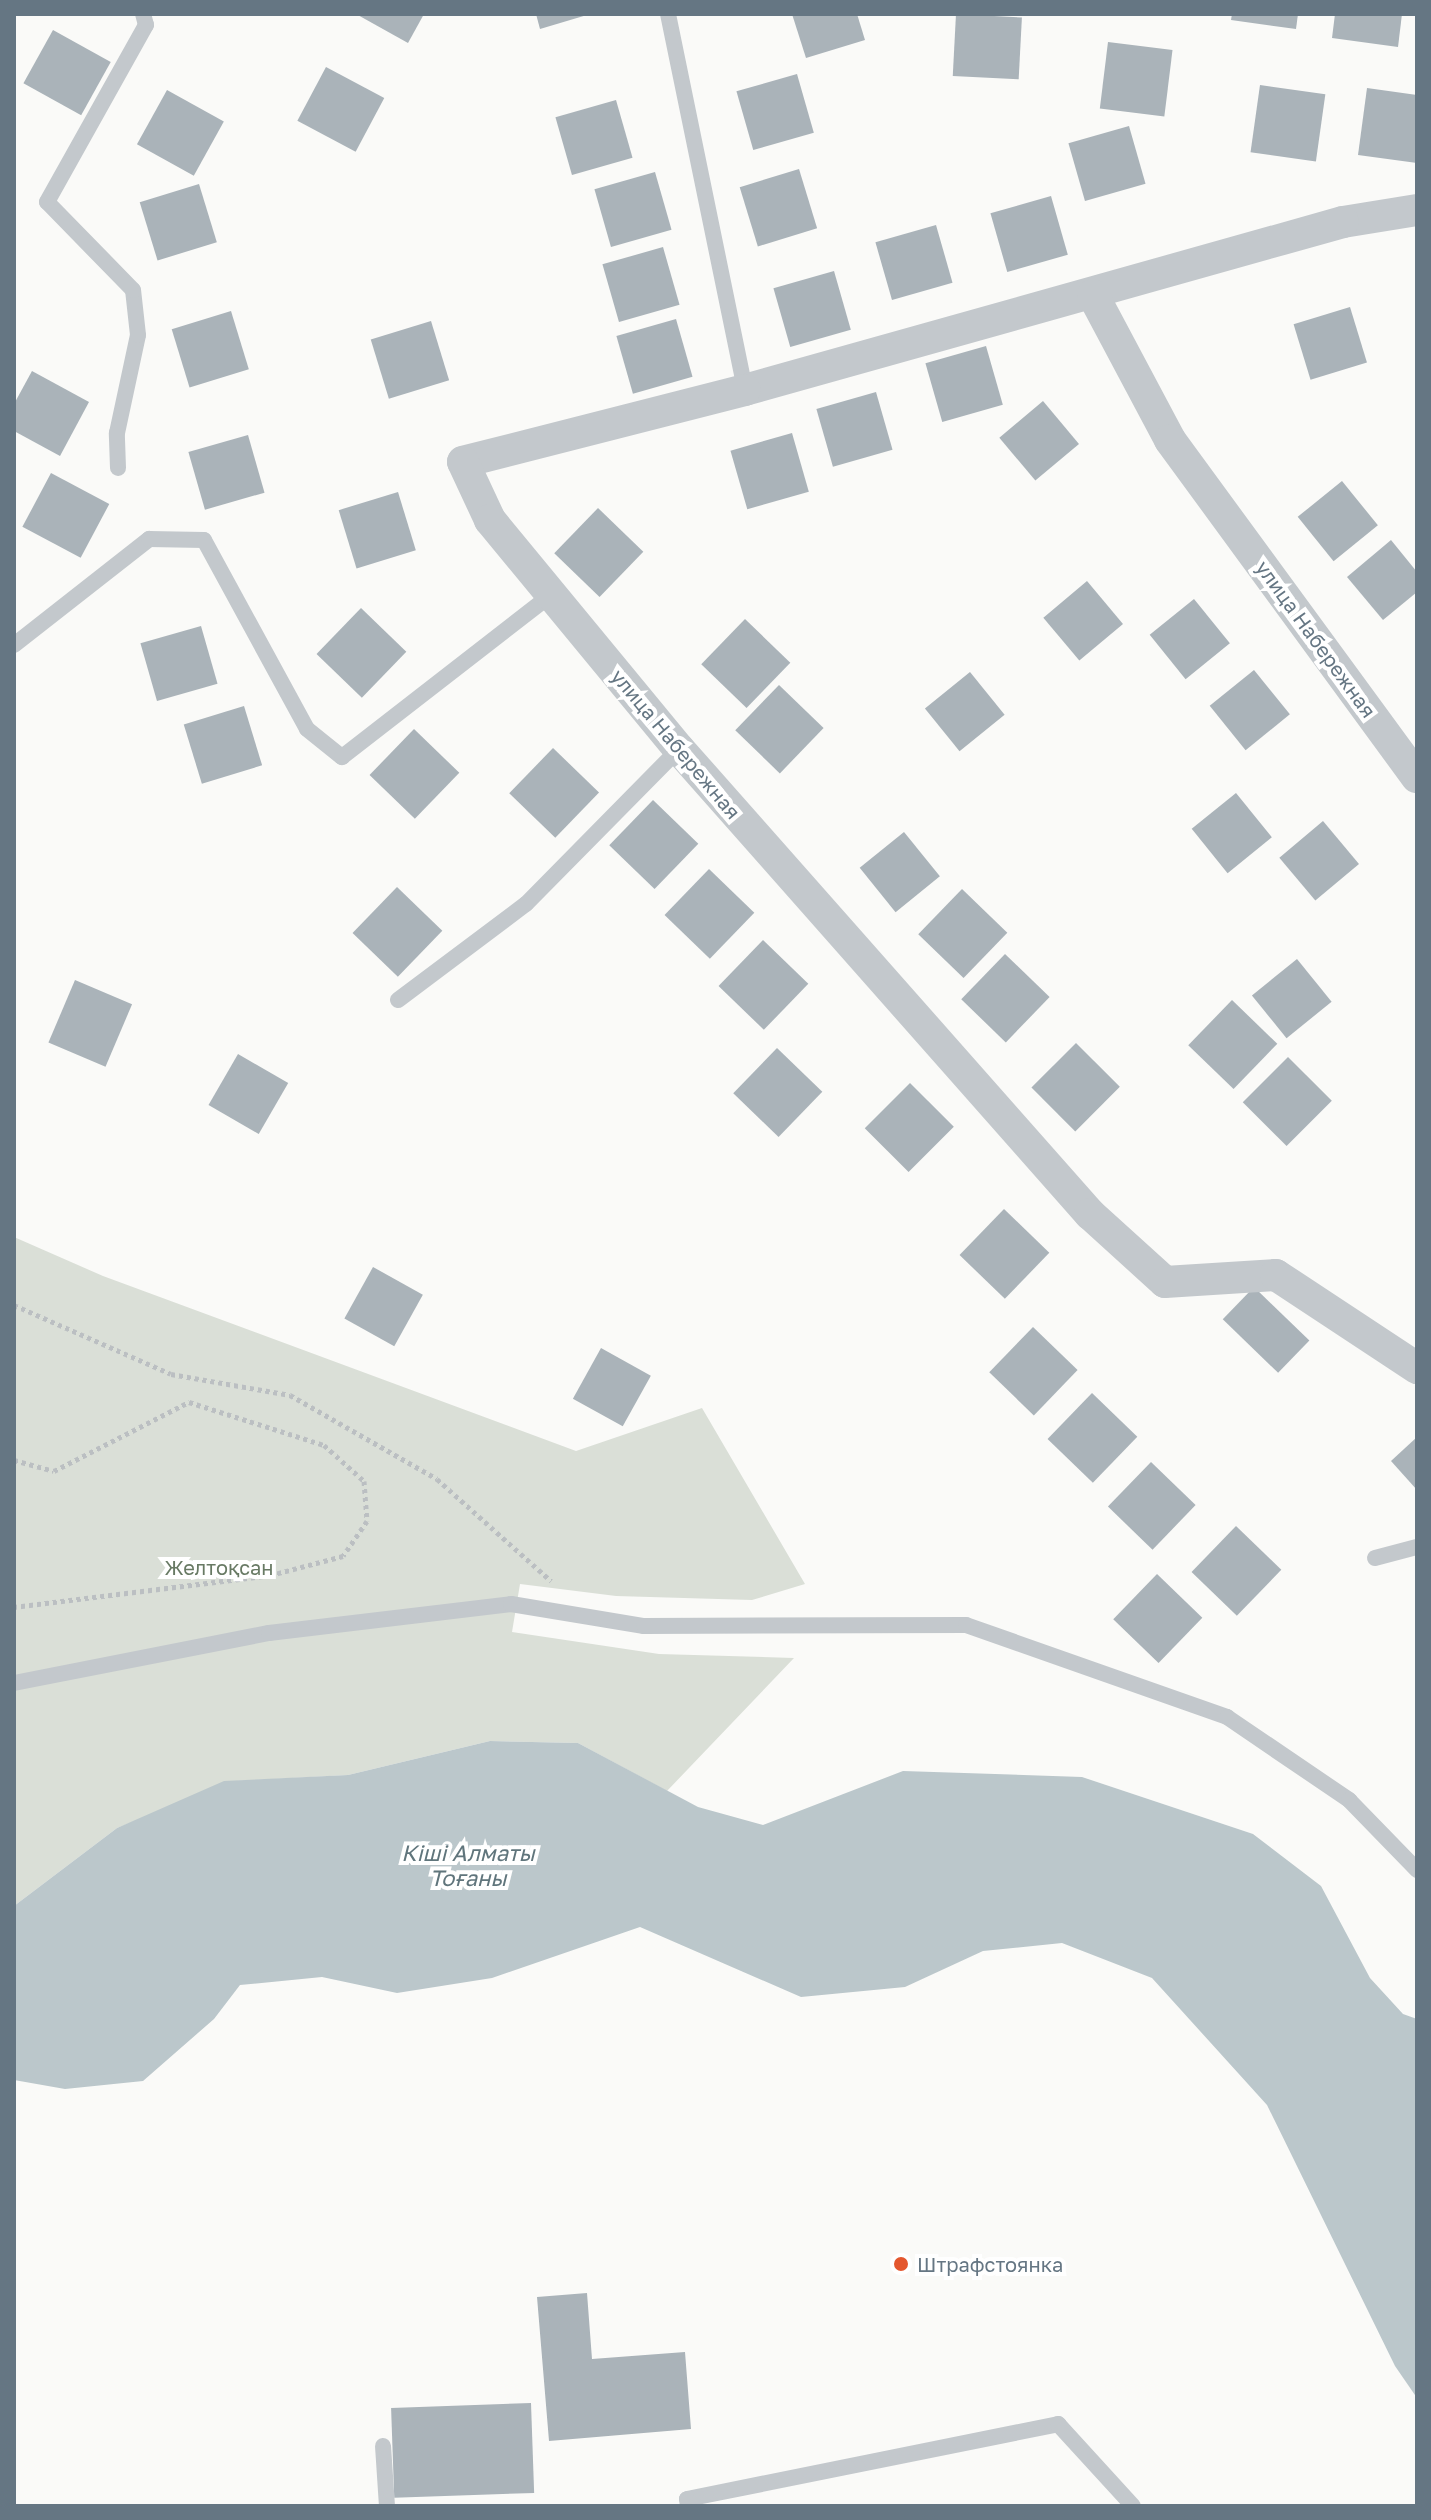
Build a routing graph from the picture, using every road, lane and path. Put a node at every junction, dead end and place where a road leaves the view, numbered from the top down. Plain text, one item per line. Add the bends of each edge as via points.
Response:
1 (143, 14) edge
2 (668, 14) edge
3 (1417, 210) edge
4 (1093, 295) junction
5 (745, 390) junction
6 (118, 468) dead end
7 (551, 595) junction
8 (14, 645) edge
9 (679, 749) junction
10 (1417, 777) edge
11 (398, 1000) dead end
12 (14, 1305) edge
13 (1417, 1368) edge
14 (14, 1460) edge
15 (1417, 1547) edge
16 (1375, 1558) dead end
17 (562, 1586) dead end
18 (14, 1607) edge
19 (14, 1683) edge
20 (1417, 1870) edge
21 (383, 2446) dead end
22 (387, 2506) edge
23 (688, 2506) edge
24 (1133, 2506) edge

1 - 6 lane via 146,25 47,202 133,290 138,335 117,433
2 - 5 lane
3 - 4 street, улица Набережная via 1343,222
4 - 5 street, улица Набережная
4 - 10 street, улица Набережная via 1170,440
5 - 7 street, улица Набережная via 463,462 490,520
7 - 8 lane via 342,757 307,729 204,540 149,539
7 - 9 street, улица Набережная
9 - 11 lane via 526,904
9 - 13 street, улица Набережная via 1090,1214 1165,1282 1276,1275
12 - 17 path via 171,1374 290,1395 437,1479
14 - 18 path via 54,1471 189,1402 324,1445 364,1481 367,1521 343,1556 271,1575
15 - 16 lane
19 - 20 lane via 269,1633 511,1604 644,1626 966,1625 1227,1717 1349,1800
21 - 22 lane
23 - 24 lane via 687,2499 1058,2424

